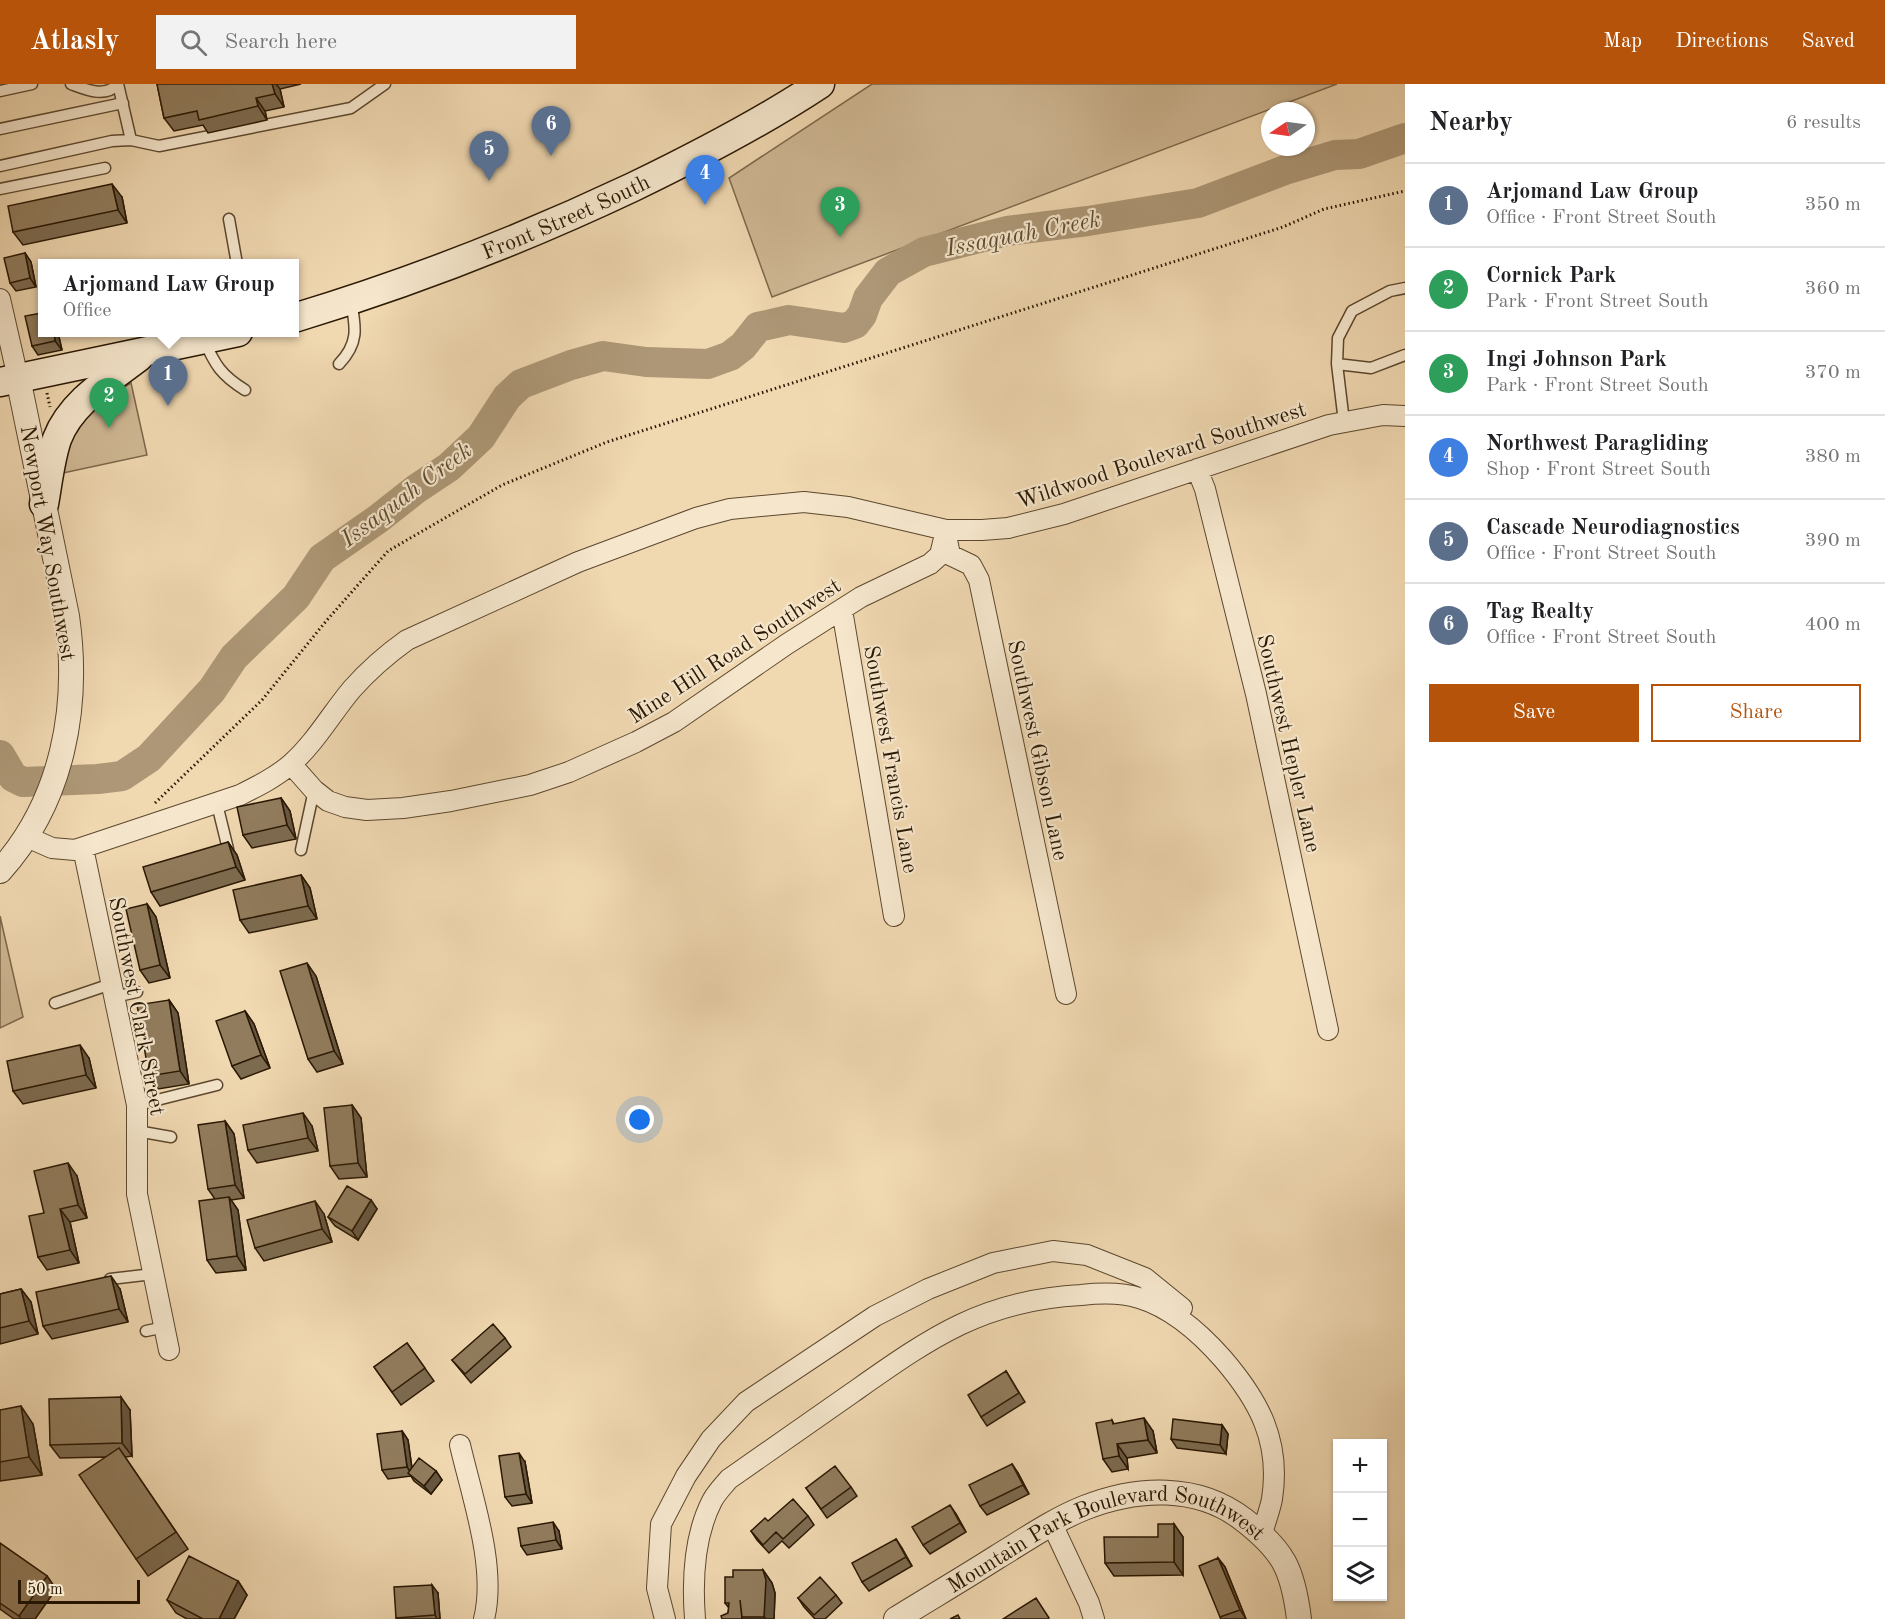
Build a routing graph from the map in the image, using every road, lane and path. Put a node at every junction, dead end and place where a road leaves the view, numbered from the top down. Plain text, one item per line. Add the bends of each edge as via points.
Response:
1 (32, 84) edge
2 (71, 84) edge
3 (385, 84) edge
4 (820, 84) edge
5 (0, 91) edge
6 (123, 103) junction
7 (0, 129) edge
8 (131, 140) junction
9 (0, 166) edge
10 (105, 168) dead end
11 (0, 189) edge
12 (1405, 191) edge
13 (229, 219) dead end
14 (236, 259) edge
15 (1405, 288) edge
16 (0, 299) edge
17 (350, 300) junction
18 (299, 316) edge
19 (219, 337) edge
20 (204, 340) junction
21 (145, 352) junction
22 (1405, 355) edge
23 (339, 364) dead end
24 (1337, 364) junction
25 (9, 380) edge
26 (245, 390) dead end
27 (1405, 416) edge
28 (1344, 422) junction
29 (1197, 469) junction
30 (44, 504) junction
31 (946, 530) junction
32 (842, 610) junction
33 (291, 764) junction
34 (315, 790) junction
35 (217, 804) junction
36 (154, 824) junction
37 (27, 837) junction
38 (83, 848) junction
39 (228, 849) edge
40 (301, 850) dead end
41 (3, 860) edge
42 (894, 916) dead end
43 (113, 991) junction
44 (137, 992) dead end
45 (1066, 994) dead end
46 (56, 1003) dead end
47 (1328, 1030) dead end
48 (217, 1085) dead end
49 (137, 1105) junction
50 (137, 1131) junction
51 (171, 1137) dead end
52 (153, 1274) junction
53 (110, 1279) edge
54 (1210, 1344) junction
55 (169, 1350) dead end
56 (460, 1445) dead end
57 (1052, 1524) junction
58 (1262, 1534) junction
59 (484, 1619) edge
60 (665, 1619) edge
61 (695, 1619) edge
62 (896, 1619) edge
63 (1094, 1619) edge
64 (1299, 1619) edge

1 - 5 lane
2 - 6 lane via 99,92 112,90 118,84
3 - 8 lane via 351,108 159,146
4 - 17 main road, Front Street South via 684,162 587,209 414,279
6 - 7 lane
6 - 8 lane
8 - 9 lane
10 - 11 lane
12 - 36 path via 1324,209 1283,227 607,442 502,485 388,551 262,700 154,805
13 - 14 lane
15 - 24 lane via 1352,310 1338,338
16 - 25 street
17 - 18 main road, Front Street South
17 - 23 lane via 356,329 350,353
19 - 20 main road
20 - 21 main road
20 - 26 lane via 215,365 228,380
21 - 25 main road
21 - 30 main road via 87,397 67,419 55,446
22 - 24 lane via 1371,368
24 - 28 lane
25 - 30 street, Newport Way Southwest
27 - 28 street, Wildwood Boulevard Southwest via 1383,415
28 - 29 street, Wildwood Boulevard Southwest
29 - 31 street, Wildwood Boulevard Southwest via 1036,522 982,530
29 - 47 street, Southwest Hepler Lane via 1256,694
30 - 37 street, Newport Way Southwest via 69,625 73,670 70,714 60,760
31 - 32 street, Mine Hill Road Southwest via 938,559
31 - 33 street, Wildwood Boulevard Southwest via 848,507 804,502 730,509 650,535 578,562 407,640 386,655 352,690
31 - 45 street, Southwest Gibson Lane via 950,555 971,565 979,580
32 - 34 street, Mine Hill Road Southwest via 674,722 569,772 530,785 403,808 345,807 328,801
32 - 42 street, Southwest Francis Lane
33 - 34 street, Mine Hill Road Southwest
33 - 35 street, Wildwood Boulevard Southwest via 263,784
34 - 40 lane
35 - 36 street, Wildwood Boulevard Southwest
35 - 39 lane
36 - 38 street, Wildwood Boulevard Southwest
37 - 38 street, Wildwood Boulevard Southwest via 60,850
37 - 41 street, Newport Way Southwest
38 - 43 street, Southwest Clark Street
43 - 44 lane
43 - 46 lane
43 - 49 street, Southwest Clark Street
48 - 49 lane
49 - 50 street, Southwest Clark Street
50 - 51 lane
50 - 52 street, Southwest Clark Street via 137,1194
52 - 53 lane
52 - 55 street, Southwest Clark Street via 155,1329
54 - 58 street via 1245,1385 1271,1444 1272,1500
54 - 60 street via 1186,1312 1145,1278 1087,1255 1053,1251 993,1263 928,1289 866,1322 746,1402 711,1439 661,1524 657,1588
54 - 61 street via 1155,1304 1138,1297 1107,1293 1024,1301 948,1330 920,1345 729,1479 713,1499 702,1523
56 - 59 street via 489,1573
57 - 58 street, Mountain Park Boulevard Southwest via 1084,1508 1137,1494 1190,1494 1211,1500
57 - 62 street, Mountain Park Boulevard Southwest
57 - 63 street
58 - 64 street, Mountain Park Boulevard Southwest via 1287,1567

